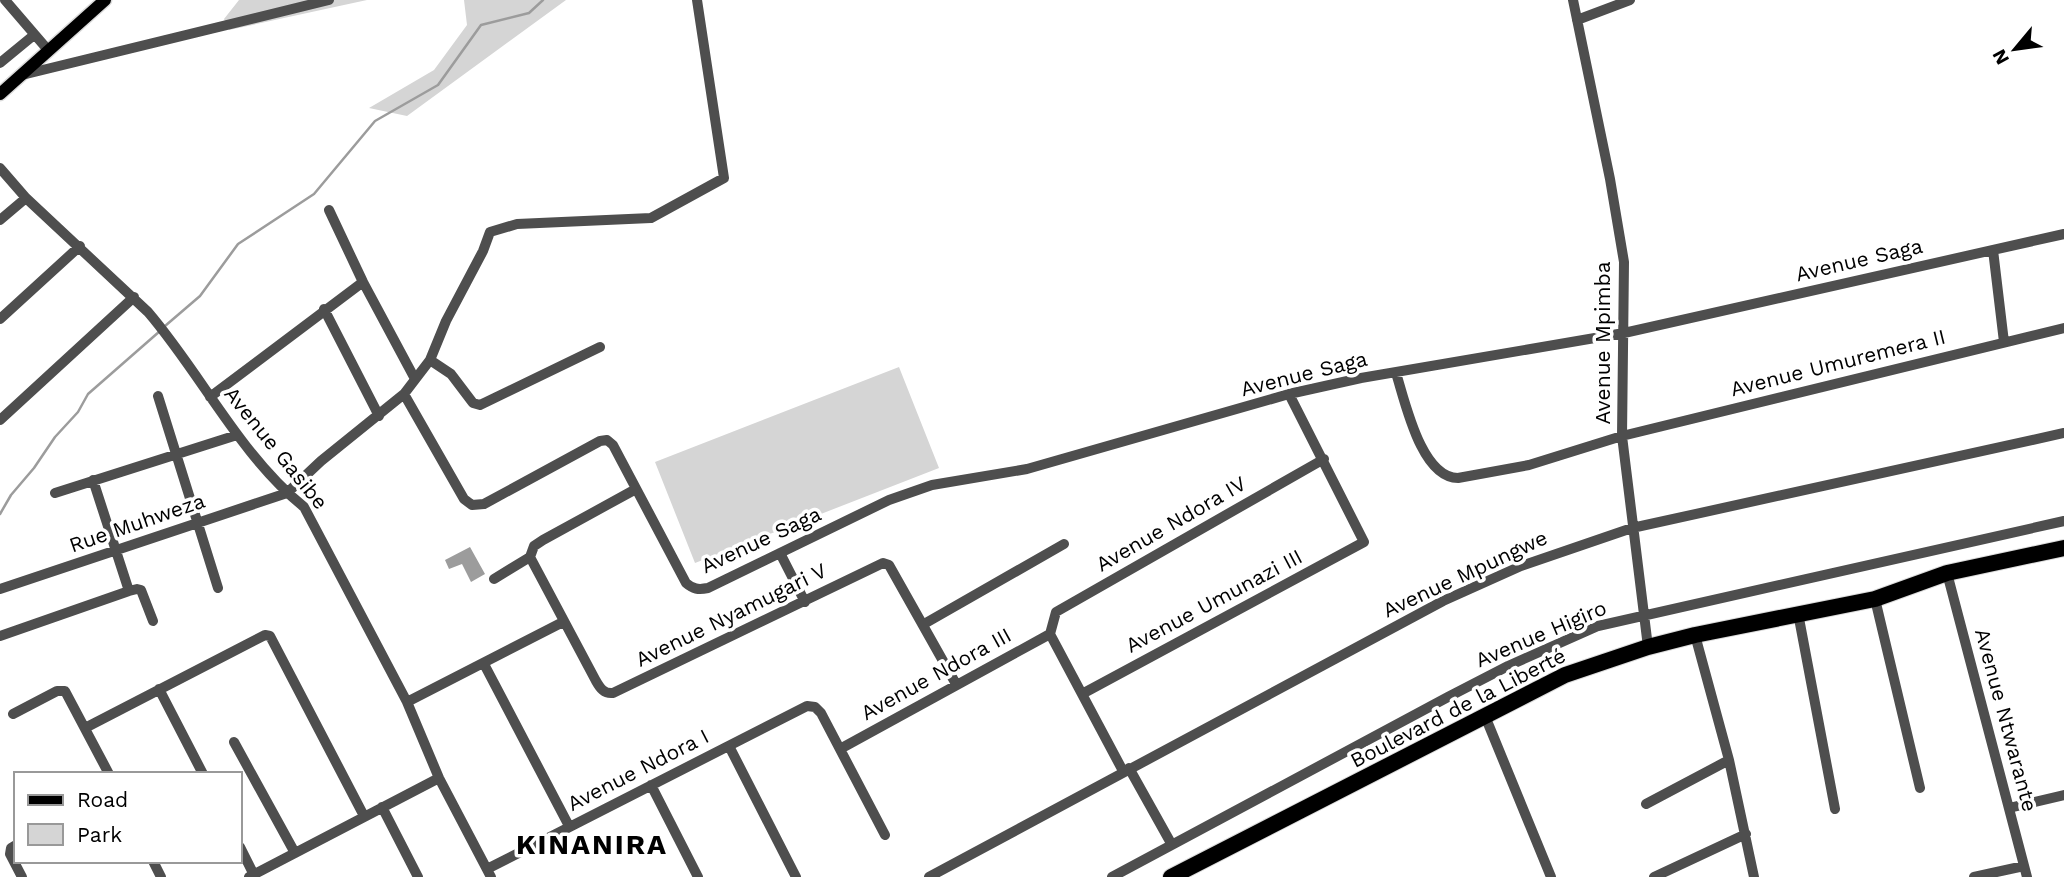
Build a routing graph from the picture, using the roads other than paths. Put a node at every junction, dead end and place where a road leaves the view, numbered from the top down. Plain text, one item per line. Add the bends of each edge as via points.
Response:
1 (5, 0) edge
2 (105, 0) edge
3 (329, 0) edge
4 (697, 0) edge
5 (1573, 0) edge
6 (1630, 0) edge
7 (1577, 20) junction
8 (34, 34) junction
9 (48, 50) junction
10 (0, 63) edge
11 (22, 75) junction
12 (0, 93) edge
13 (0, 168) edge
14 (26, 198) junction
15 (329, 210) dead end
16 (0, 220) edge
17 (2064, 234) edge
18 (80, 246) junction
19 (1993, 250) junction
20 (363, 282) junction
21 (134, 297) junction
22 (324, 309) junction
23 (0, 319) edge
24 (2064, 328) edge
25 (1624, 332) junction
26 (2004, 342) junction
27 (600, 347) dead end
28 (430, 360) junction
29 (1396, 373) junction
30 (415, 379) junction
31 (404, 394) junction
32 (1289, 394) junction
33 (158, 396) dead end
34 (210, 397) junction
35 (379, 416) junction
36 (0, 420) edge
37 (2064, 433) edge
38 (237, 435) junction
39 (1622, 436) junction
40 (175, 453) junction
41 (1324, 459) junction
42 (93, 480) junction
43 (635, 486) junction
44 (55, 493) dead end
45 (287, 493) junction
46 (2064, 521) edge
47 (199, 523) junction
48 (1632, 528) junction
49 (1064, 544) dead end
50 (2064, 548) edge
51 (116, 551) junction
52 (780, 553) junction
53 (530, 557) junction
54 (1947, 573) junction
55 (494, 579) dead end
56 (219, 588) dead end
57 (0, 589) edge
58 (129, 592) junction
59 (1875, 599) junction
60 (805, 602) junction
61 (1798, 613) junction
62 (1644, 614) junction
63 (153, 621) dead end
64 (564, 622) junction
65 (924, 624) junction
66 (1051, 634) junction
67 (1695, 635) junction
68 (0, 636) edge
69 (1648, 647) junction
70 (484, 664) junction
71 (956, 684) junction
72 (159, 689) junction
73 (1082, 694) junction
74 (407, 702) junction
75 (13, 714) dead end
76 (1485, 716) junction
77 (85, 728) junction
78 (234, 742) dead end
79 (729, 746) junction
80 (840, 749) junction
81 (1729, 760) junction
82 (1126, 770) junction
83 (108, 772) edge
84 (201, 772) edge
85 (439, 778) junction
86 (651, 785) junction
87 (1920, 788) dead end
88 (2064, 795) edge
89 (1646, 804) dead end
90 (382, 807) junction
91 (2009, 807) junction
92 (1835, 809) dead end
93 (364, 816) junction
94 (569, 826) junction
95 (1746, 834) junction
96 (885, 835) dead end
97 (1172, 845) junction
98 (14, 846) edge
99 (242, 852) edge
100 (295, 853) junction
101 (14, 862) edge
102 (2025, 871) edge
103 (489, 873) edge
104 (252, 876) edge
105 (418, 877) edge
106 (698, 877) edge
107 (796, 877) edge
108 (929, 877) edge
109 (1112, 877) edge
110 (1171, 877) edge
111 (1550, 877) edge
112 (1654, 877) edge
113 (1754, 877) edge
114 (1974, 877) edge

1 - 8 street
2 - 9 main road
3 - 11 street
4 - 28 street via 724,178 651,218 517,224 490,232
5 - 7 street, Avenue Mpimba
6 - 7 street
7 - 25 street, Avenue Mpimba via 1624,262
8 - 9 street
8 - 10 street
9 - 11 main road
11 - 12 main road
13 - 14 street, Avenue Gasibe
14 - 16 street
14 - 18 street, Avenue Gasibe
15 - 20 street
17 - 19 street, Avenue Saga
18 - 21 street, Avenue Gasibe
18 - 23 street
19 - 25 street, Avenue Saga
19 - 26 street
20 - 22 street
20 - 30 street
21 - 34 street, Avenue Gasibe via 163,328
21 - 36 street
22 - 34 street
22 - 35 street
24 - 26 street, Avenue Umuremera II
25 - 29 street, Avenue Saga
25 - 39 street, Avenue Mpimba
26 - 39 street, Avenue Umuremera II
27 - 28 street via 480,405 473,403 451,374
28 - 30 street
29 - 32 street, Avenue Saga
29 - 39 street, Avenue Umuremera II via 1416,437 1442,474 1450,478 1529,465
30 - 31 street
31 - 35 street
31 - 43 street via 453,484 472,505 484,504 607,440
32 - 41 street
32 - 52 street, Avenue Saga via 1027,469 932,485
33 - 40 street
34 - 38 street, Avenue Gasibe
35 - 45 street
37 - 48 street, Avenue Mpungwe
38 - 40 street
38 - 45 street, Avenue Gasibe
39 - 48 street, Avenue Mpimba
40 - 42 street
40 - 47 street
41 - 66 street, Avenue Ndora IV via 1056,612
41 - 73 street, Avenue Umunazi III via 1364,542
42 - 44 street
42 - 51 street
43 - 52 street, Avenue Saga via 692,588 708,588
43 - 53 street via 534,546
45 - 47 street, Rue Muhweza
45 - 74 street, Avenue Gasibe via 312,519
46 - 62 street, Avenue Higiro
47 - 51 street, Rue Muhweza
47 - 56 street
48 - 62 street, Avenue Mpimba
48 - 82 street, Avenue Mpungwe via 1521,566 1443,601
49 - 65 street
50 - 54 highway, Boulevard de la Liberté
51 - 57 street, Rue Muhweza
51 - 58 street
52 - 60 street
53 - 55 street
53 - 64 street, Avenue Nyamugari V
54 - 59 highway, Boulevard de la Liberté
54 - 91 street, Avenue Ntwarante
58 - 63 street via 141,590
58 - 68 street
59 - 61 highway, Boulevard de la Liberté
59 - 87 street
60 - 64 street, Avenue Nyamugari V via 608,693 601,690
60 - 65 street, Avenue Nyamugari V via 883,563 889,565
61 - 67 highway, Boulevard de la Liberté
61 - 92 street
62 - 69 street, Avenue Mpimba
62 - 97 street, Avenue Higiro via 1598,626 1508,666
64 - 70 street
65 - 71 street, Avenue Nyamugari V
66 - 71 street, Avenue Ndora III
66 - 73 street
67 - 69 highway, Boulevard de la Liberté
67 - 81 street
69 - 76 highway, Boulevard de la Liberté via 1565,675
70 - 74 street
70 - 94 street
71 - 80 street, Avenue Ndora III
72 - 77 street
72 - 84 street
72 - 93 street via 270,636
73 - 82 street
74 - 85 street, Avenue Gasibe
75 - 77 street via 61,690
76 - 110 highway, Boulevard de la Liberté
76 - 111 street
77 - 83 street
78 - 100 street
79 - 80 street, Avenue Ndora I via 807,706 821,713
79 - 86 street, Avenue Ndora I
79 - 107 street
80 - 96 street
81 - 89 street
81 - 95 street
82 - 97 street
82 - 108 street, Avenue Mpungwe
85 - 90 street
85 - 103 street, Avenue Gasibe
86 - 94 street, Avenue Ndora I
86 - 106 street
88 - 91 street
90 - 93 street
90 - 105 street
91 - 102 street, Avenue Ntwarante
93 - 100 street
94 - 103 street, Avenue Ndora I
95 - 112 street
95 - 113 street
97 - 109 street, Avenue Higiro
98 - 101 street via 10,854
99 - 104 street
100 - 104 street
102 - 114 street

